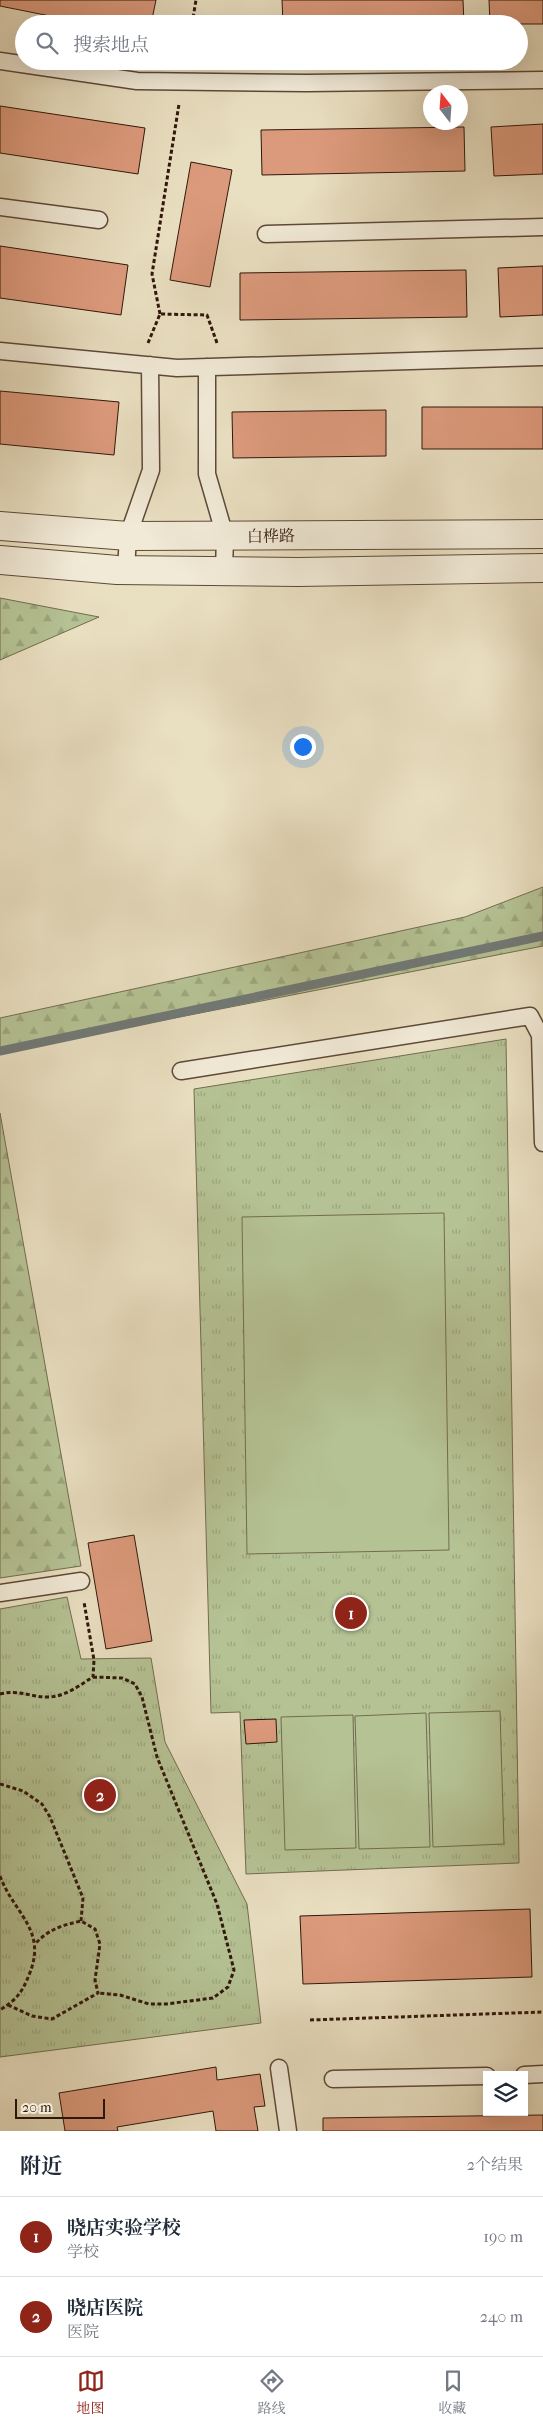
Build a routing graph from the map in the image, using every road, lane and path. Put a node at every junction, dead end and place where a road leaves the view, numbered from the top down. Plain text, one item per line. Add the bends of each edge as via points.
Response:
1 (196, 0) edge
2 (194, 15) edge
3 (0, 61) edge
4 (15, 63) edge
5 (61, 70) edge
6 (543, 80) edge
7 (183, 82) junction
8 (0, 207) edge
9 (99, 220) dead end
10 (543, 227) edge
11 (266, 234) dead end
12 (160, 314) junction
13 (0, 351) edge
14 (543, 357) edge
15 (144, 365) junction
16 (226, 366) junction
17 (207, 367) junction
18 (0, 526) edge
19 (543, 534) edge
20 (128, 536) junction
21 (225, 536) junction
22 (0, 560) edge
23 (543, 568) edge
24 (126, 570) junction
25 (224, 571) junction
26 (181, 1071) dead end
27 (543, 1143) edge
28 (81, 1581) joint
29 (0, 1593) edge
30 (93, 1677) junction
31 (0, 1694) edge
32 (0, 1784) edge
33 (0, 1876) edge
34 (81, 1920) junction
35 (36, 1943) junction
36 (98, 1993) junction
37 (8, 2005) junction
38 (0, 2010) edge
39 (543, 2012) edge
40 (310, 2020) dead end
41 (279, 2068) dead end
42 (543, 2074) edge
43 (528, 2075) edge
44 (483, 2076) edge
45 (333, 2079) dead end
46 (288, 2131) edge

1 - 2 path
3 - 4 lane
5 - 7 lane via 136,81
6 - 7 lane
7 - 12 path via 152,274
8 - 9 lane
10 - 11 lane
12 - 15 path
12 - 16 path via 207,315
13 - 15 lane
14 - 16 lane
15 - 17 lane
15 - 20 lane via 151,470
16 - 17 lane
17 - 21 lane via 207,474
18 - 20 street, 白桦路
19 - 21 street, 白桦路
20 - 21 street, 白桦路
20 - 24 lane
21 - 25 lane
22 - 24 street
23 - 25 street
24 - 25 street
26 - 27 lane via 530,1016 540,1035
28 - 29 lane
28 - 30 path via 94,1660
30 - 31 path via 73,1690 51,1697 14,1691
30 - 36 path via 122,1678 135,1684 142,1697 157,1757 217,1904 234,1970 228,1987 213,1998 149,2004 120,1995
32 - 34 path via 23,1791 42,1804 50,1817 83,1898
33 - 35 path
34 - 35 path via 63,1924
34 - 36 path via 95,1929 100,1944 95,1980
35 - 37 path via 35,1962 21,1994
36 - 37 path via 52,2019 32,2016
37 - 38 path
39 - 40 path
41 - 46 lane
42 - 43 lane
44 - 45 lane

